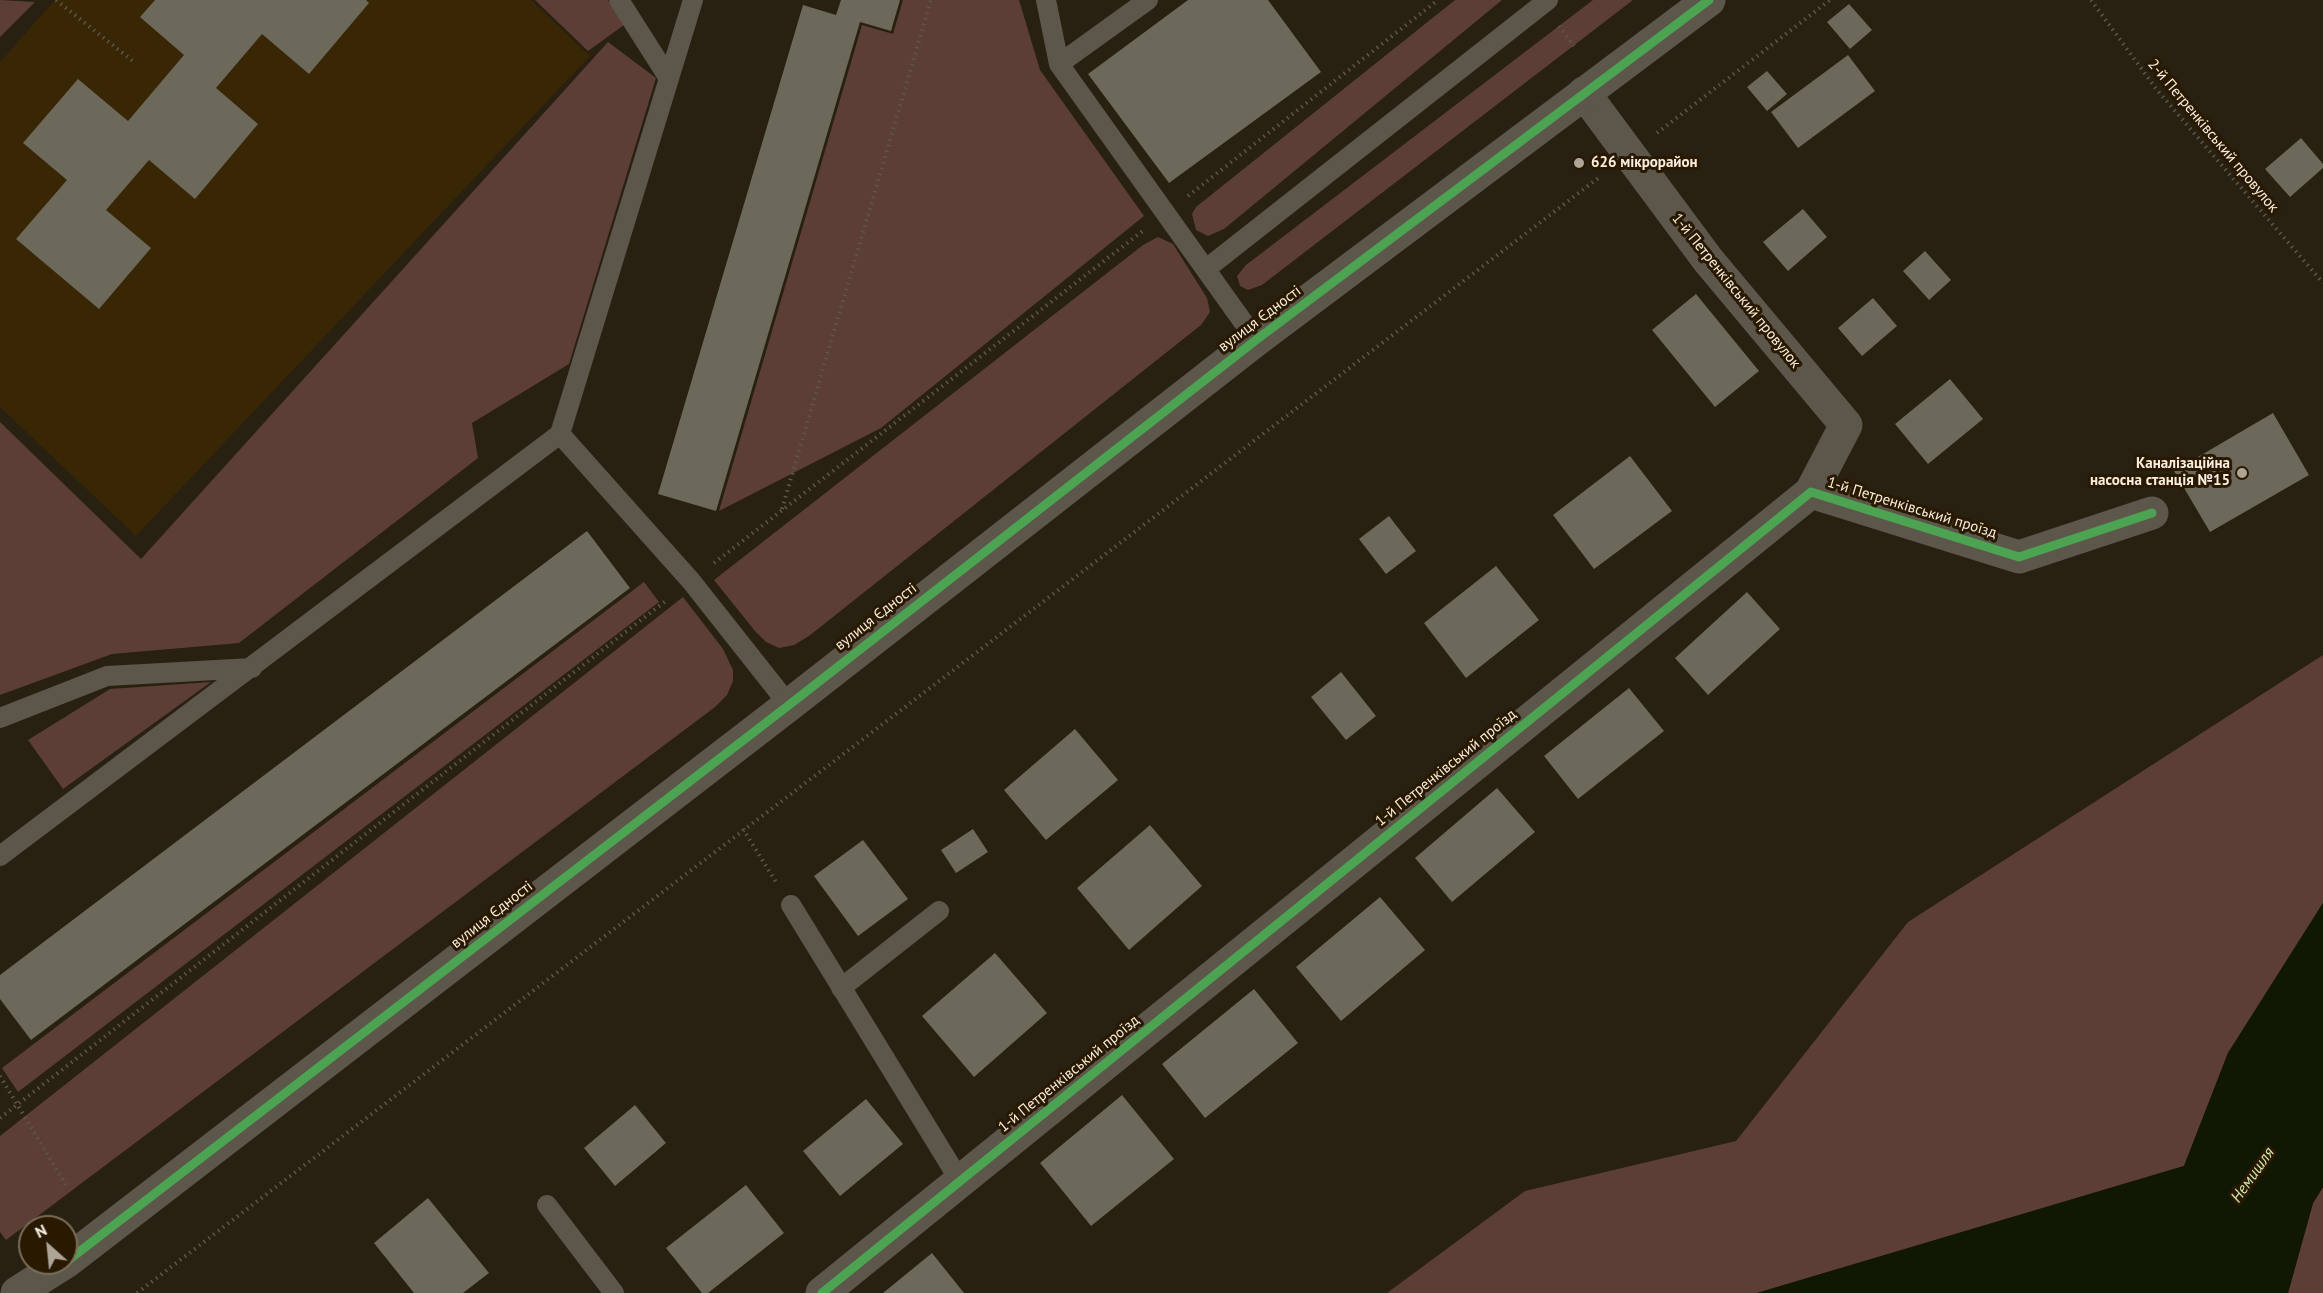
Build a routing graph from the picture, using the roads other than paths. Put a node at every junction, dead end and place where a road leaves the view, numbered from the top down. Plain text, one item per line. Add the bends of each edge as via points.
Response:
1 (619, 0) edge
2 (693, 0) edge
3 (1046, 0) edge
4 (1148, 0) edge
5 (1548, 0) edge
6 (1708, 0) edge
7 (1059, 64) junction
8 (668, 77) junction
9 (1584, 93) junction
10 (1206, 269) junction
11 (1256, 340) junction
12 (560, 434) junction
13 (1811, 492) junction
14 (2152, 513) dead end
15 (252, 668) junction
16 (789, 705) junction
17 (0, 718) edge
18 (0, 856) edge
19 (791, 905) road end
20 (939, 911) dead end
21 (841, 987) junction
22 (960, 1181) junction
23 (547, 1205) dead end
24 (78, 1252) edge
25 (45, 1275) edge
26 (17, 1293) edge
27 (614, 1293) edge
28 (822, 1293) edge

1 - 8 lane
2 - 8 lane
3 - 7 lane
4 - 7 lane
5 - 10 lane
6 - 9 street, вулиця Єдності
7 - 10 lane
8 - 12 lane
9 - 11 street, вулиця Єдності
9 - 13 street, 1-й Петренківський провулок via 1708,260 1845,425
10 - 11 lane
11 - 16 street, вулиця Єдності
12 - 15 lane
12 - 16 lane via 691,581
13 - 14 street, 1-й Петренківський проїзд via 2019,557
13 - 22 street, 1-й Петренківський проїзд
15 - 17 lane via 107,676
15 - 18 lane
16 - 24 street, вулиця Єдності
19 - 21 lane
20 - 21 lane
21 - 22 lane
22 - 28 street, 1-й Петренківський проїзд
23 - 27 lane
25 - 26 street, вулиця Єдності

